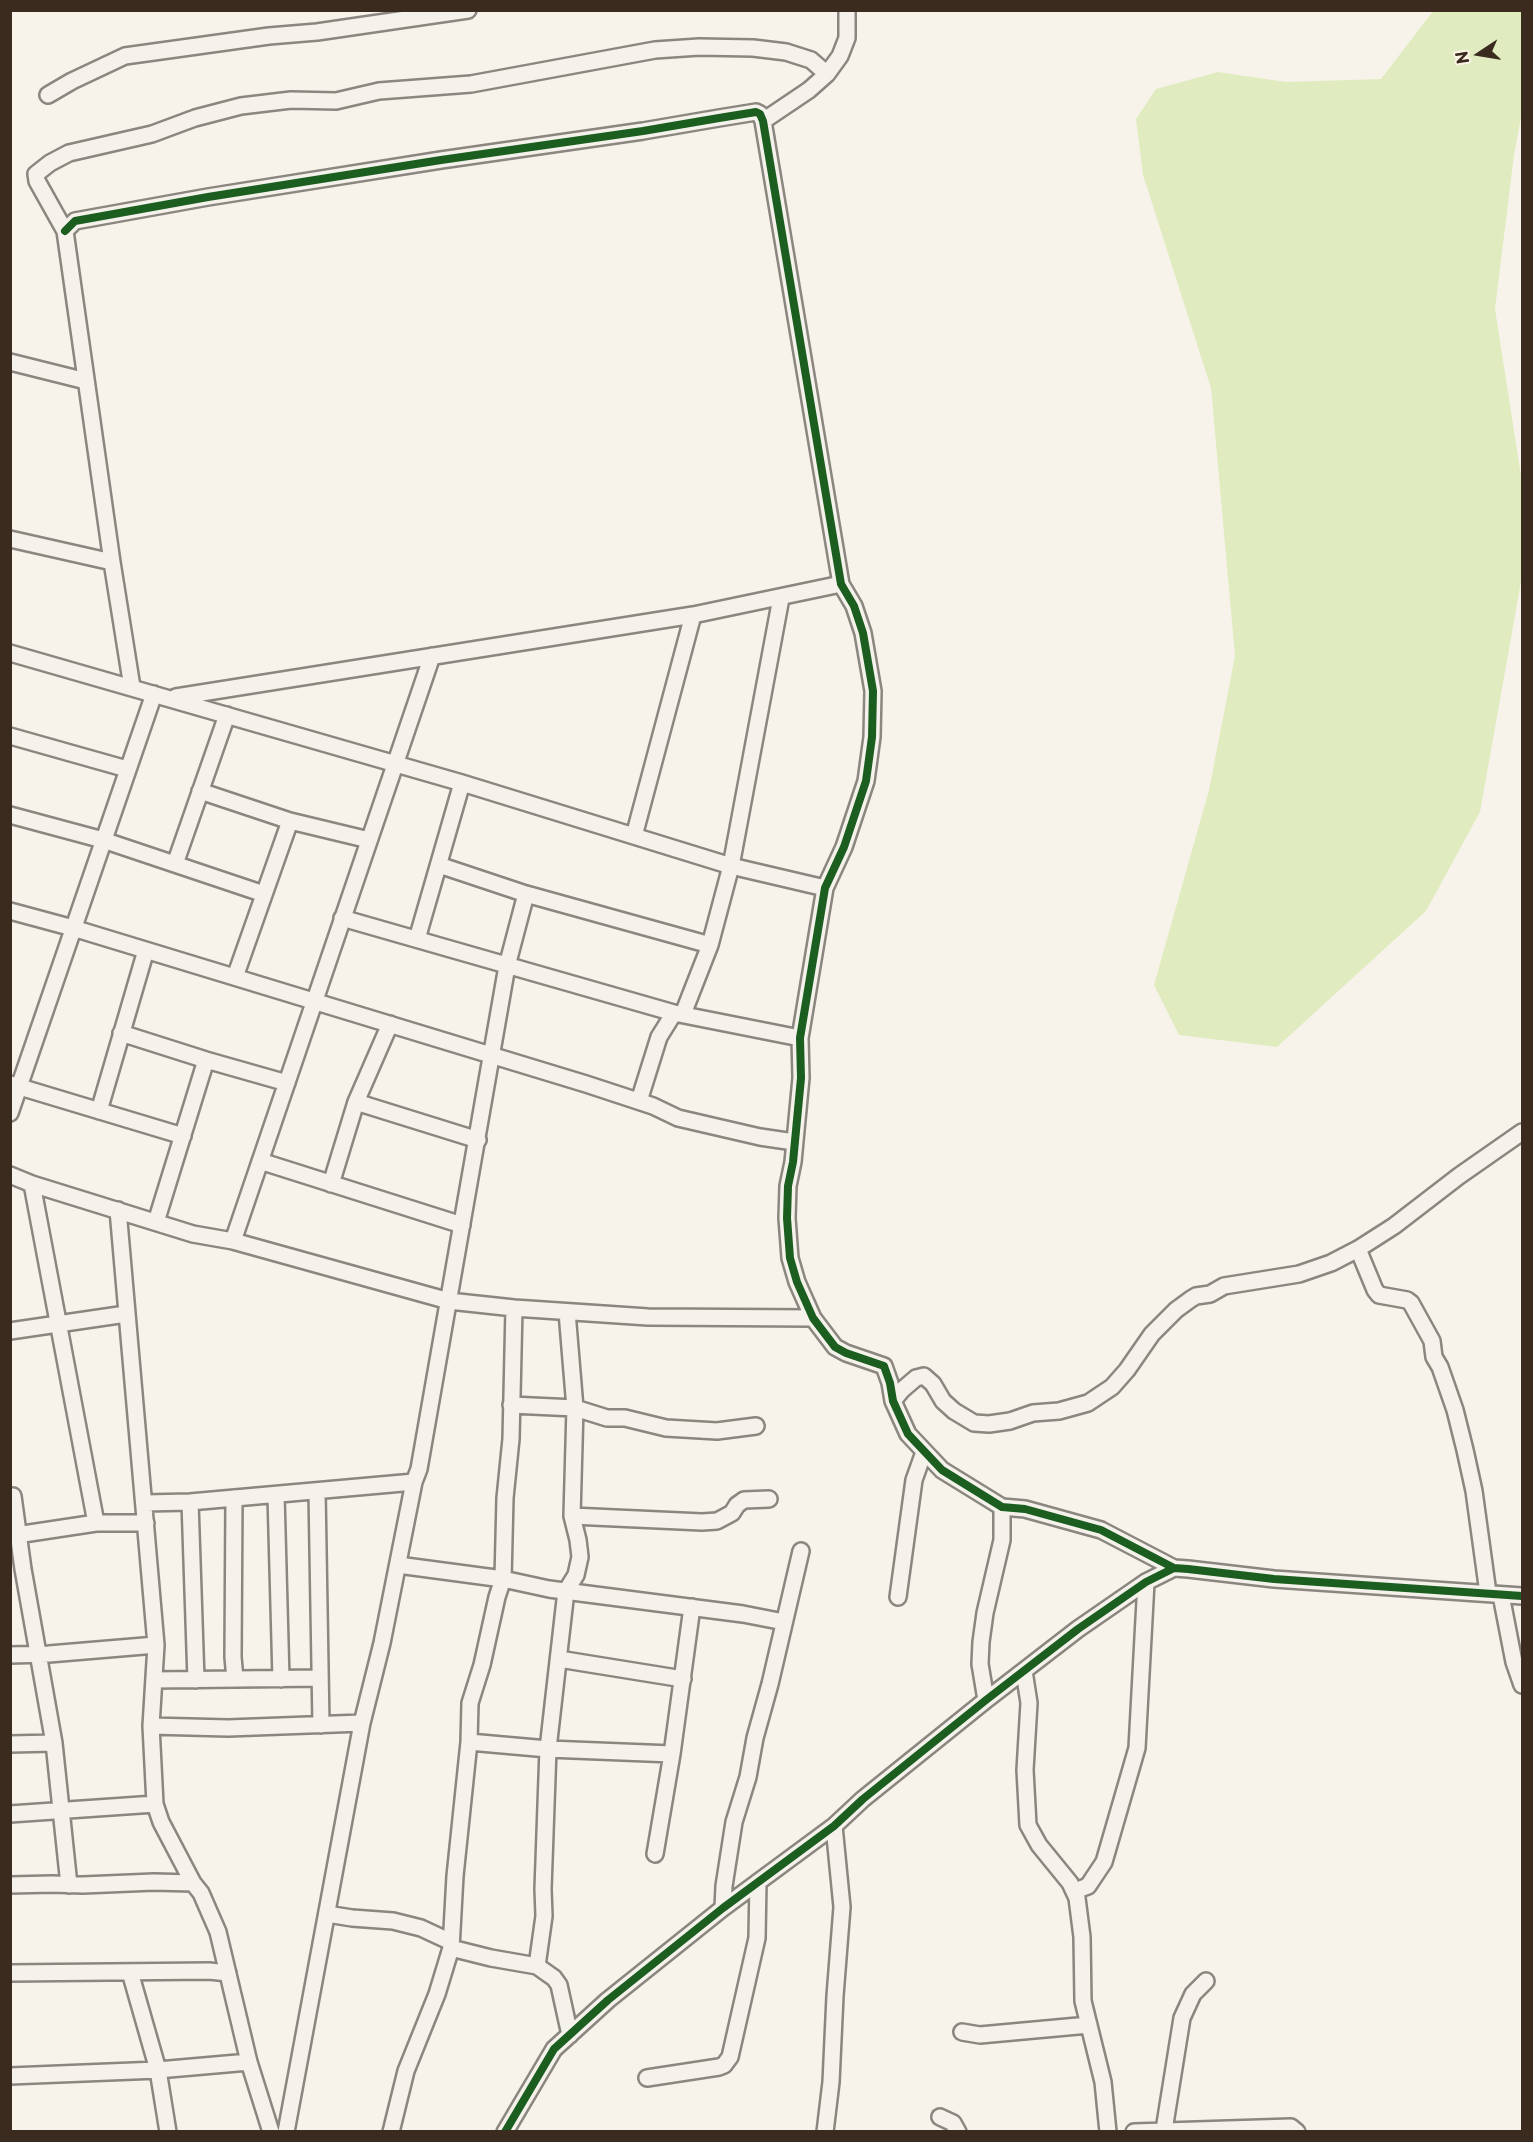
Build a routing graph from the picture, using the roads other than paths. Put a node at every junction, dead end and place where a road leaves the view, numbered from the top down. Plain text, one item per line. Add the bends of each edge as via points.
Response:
1 (468, 10) edge
2 (847, 10) edge
3 (827, 74) junction
4 (48, 95) dead end
5 (763, 121) junction
6 (65, 231) junction
7 (10, 362) edge
8 (86, 381) junction
9 (10, 539) edge
10 (112, 562) junction
11 (842, 584) junction
12 (781, 598) junction
13 (693, 615) junction
14 (10, 653) edge
15 (432, 656) junction
16 (132, 687) junction
17 (154, 694) junction
18 (170, 698) junction
19 (227, 715) junction
20 (10, 736) edge
21 (395, 764) junction
22 (127, 769) junction
23 (462, 783) junction
24 (201, 791) junction
25 (10, 815) edge
26 (290, 820) junction
27 (634, 836) junction
28 (103, 840) junction
29 (369, 840) junction
30 (175, 864) junction
31 (438, 865) junction
32 (731, 866) junction
33 (825, 888) junction
34 (264, 894) junction
35 (526, 894) junction
36 (10, 911) edge
37 (342, 918) junction
38 (72, 928) junction
39 (417, 939) junction
40 (710, 945) junction
41 (146, 950) junction
42 (507, 966) junction
43 (235, 977) junction
44 (314, 1001) junction
45 (679, 1013) junction
46 (390, 1024) junction
47 (121, 1033) junction
48 (800, 1038) junction
49 (493, 1056) junction
50 (206, 1060) junction
51 (287, 1083) junction
52 (15, 1085) edge
53 (639, 1101) junction
54 (356, 1102) junction
55 (99, 1111) junction
56 (10, 1113) edge
57 (1522, 1132) edge
58 (183, 1136) junction
59 (478, 1140) junction
60 (794, 1142) junction
61 (260, 1161) junction
62 (10, 1175) edge
63 (32, 1184) junction
64 (331, 1184) junction
65 (118, 1210) junction
66 (156, 1222) junction
67 (462, 1225) junction
68 (233, 1241) junction
69 (1358, 1249) junction
70 (449, 1301) junction
71 (514, 1308) junction
72 (567, 1312) junction
73 (126, 1314) junction
74 (813, 1318) junction
75 (58, 1322) junction
76 (10, 1331) edge
77 (893, 1401) junction
78 (511, 1405) junction
79 (575, 1408) junction
80 (756, 1426) dead end
81 (924, 1452) junction
82 (414, 1482) junction
83 (317, 1491) junction
84 (11, 1492) edge
85 (276, 1495) junction
86 (234, 1498) junction
87 (769, 1499) dead end
88 (190, 1502) junction
89 (145, 1503) junction
90 (1002, 1507) junction
91 (572, 1516) junction
92 (96, 1523) junction
93 (146, 1523) junction
94 (14, 1536) edge
95 (801, 1551) dead end
96 (398, 1565) junction
97 (1174, 1568) junction
98 (503, 1579) junction
99 (1146, 1582) junction
100 (566, 1591) junction
101 (1495, 1594) junction
102 (1522, 1596) edge
103 (898, 1597) dead end
104 (692, 1607) junction
105 (784, 1622) junction
106 (156, 1645) junction
107 (38, 1654) junction
108 (10, 1655) edge
109 (558, 1659) junction
110 (1024, 1671) junction
111 (320, 1678) junction
112 (235, 1679) junction
113 (281, 1679) junction
114 (683, 1679) junction
115 (154, 1680) junction
116 (196, 1680) junction
117 (1522, 1685) edge
118 (986, 1700) junction
119 (362, 1724) junction
120 (321, 1725) junction
121 (151, 1726) junction
122 (469, 1742) junction
123 (54, 1743) junction
124 (10, 1744) edge
125 (548, 1749) junction
126 (672, 1754) junction
127 (155, 1804) junction
128 (62, 1811) junction
129 (10, 1814) edge
130 (834, 1826) junction
131 (655, 1854) dead end
132 (758, 1882) junction
133 (193, 1883) junction
134 (10, 1885) edge
135 (69, 1885) junction
136 (1075, 1891) junction
137 (723, 1908) junction
138 (327, 1914) junction
139 (451, 1945) junction
140 (537, 1965) junction
141 (130, 1972) junction
142 (10, 1973) edge
143 (228, 1973) junction
144 (1206, 1981) dead end
145 (1089, 2025) junction
146 (962, 2032) dead end
147 (570, 2035) junction
148 (249, 2062) junction
149 (158, 2070) junction
150 (10, 2076) edge
151 (646, 2078) dead end
152 (940, 2117) dead end
153 (1164, 2130) junction
154 (168, 2132) edge
155 (271, 2132) edge
156 (286, 2132) edge
157 (391, 2132) edge
158 (505, 2132) edge
159 (825, 2132) edge
160 (958, 2132) edge
161 (1108, 2132) edge
162 (1134, 2132) edge
163 (1297, 2132) edge

1 - 4 street via 125,56
2 - 3 street via 847,38
3 - 5 street
3 - 6 street via 811,60 786,52 699,46 655,50 471,84 379,91 336,101 291,100 241,106 152,134 69,153 50,163 36,174 36,179
5 - 6 street via 756,112 441,160 87,218 75,221
5 - 11 street
6 - 8 street
7 - 8 street
8 - 10 street
9 - 10 street
10 - 16 street
11 - 12 street
11 - 33 street via 863,633 874,714 870,759 858,807
12 - 13 street
12 - 32 street
13 - 15 street
13 - 27 street
14 - 16 street
15 - 18 street
15 - 21 street
16 - 17 street
17 - 18 street
17 - 22 street
18 - 19 street
19 - 21 street
19 - 24 street
20 - 22 street
21 - 23 street
21 - 29 street
22 - 28 street
23 - 27 street
23 - 31 street
24 - 26 street
24 - 30 street
25 - 28 street
26 - 29 street
26 - 34 street
27 - 32 street
28 - 30 street
28 - 38 street
29 - 37 street
30 - 34 street
31 - 35 street
31 - 39 street
32 - 33 street
32 - 40 street
33 - 48 street
34 - 43 street
35 - 40 street
35 - 42 street
36 - 38 street
37 - 39 street
37 - 44 street
38 - 41 street
38 - 52 street
39 - 42 street
40 - 45 street
41 - 43 street
41 - 47 street
42 - 45 street
42 - 49 street
43 - 44 street
44 - 46 street
44 - 51 street
45 - 48 street
45 - 53 street via 659,1037
46 - 49 street
46 - 54 street
47 - 50 street
47 - 55 street
48 - 60 street via 801,1078
49 - 53 street
49 - 59 street
50 - 51 street
50 - 58 street
51 - 61 street
52 - 55 street
52 - 56 street
53 - 60 street via 678,1118
54 - 59 street
54 - 64 street
55 - 58 street
57 - 69 street
58 - 66 street
59 - 67 street
60 - 74 street via 788,1186 790,1258
61 - 64 street
61 - 68 street
62 - 63 street
63 - 65 street
63 - 75 street
64 - 67 street
65 - 66 street
65 - 73 street
66 - 68 street
67 - 70 street
68 - 70 street
69 - 77 street via 1299,1274 1224,1286 1196,1296 1152,1334 1112,1388 1088,1403 1010,1421 974,1423 943,1401 924,1376 916,1378
69 - 101 street via 1379,1295 1407,1300 1432,1341 1465,1450
70 - 71 street
70 - 82 street
71 - 72 street
71 - 78 street
72 - 74 street via 648,1317
72 - 79 street
73 - 75 street
73 - 89 street
74 - 77 street via 835,1347 884,1366
75 - 76 street
75 - 92 street
77 - 81 street via 908,1434
78 - 79 street
78 - 98 street
79 - 80 street via 666,1428 717,1431
79 - 91 street
81 - 90 street via 942,1470
81 - 103 street via 914,1480
82 - 83 street
82 - 96 street
83 - 85 street
83 - 111 street
84 - 94 street
85 - 86 street
85 - 113 street
86 - 88 street
86 - 112 street
87 - 91 street via 744,1500 717,1521
88 - 89 street
88 - 116 street
89 - 93 street
90 - 97 street via 1025,1509 1101,1530
90 - 118 street via 1002,1540 981,1642
91 - 100 street via 580,1557 576,1575
92 - 93 street
92 - 94 street
93 - 106 street
94 - 107 street
95 - 105 street
96 - 98 street
96 - 119 street
97 - 99 street
97 - 101 street
98 - 100 street
98 - 122 street via 470,1703
99 - 110 street
99 - 136 street via 1137,1748 1104,1862 1088,1886
100 - 104 street
100 - 109 street
101 - 102 street
101 - 117 street
104 - 105 street
104 - 114 street
105 - 137 street via 734,1822
106 - 107 street
106 - 115 street
107 - 108 street
107 - 123 street
109 - 114 street
109 - 125 street
110 - 118 street
110 - 136 street via 1029,1703 1025,1770 1028,1825
111 - 113 street
111 - 120 street
112 - 113 street
112 - 116 street
114 - 126 street
115 - 116 street
115 - 121 street
118 - 130 street
119 - 120 street
119 - 138 street
120 - 121 street
121 - 127 street
122 - 125 street
122 - 139 street
123 - 124 street
123 - 128 street
125 - 126 street
125 - 140 street via 544,1916
126 - 131 street
127 - 128 street
127 - 133 street
128 - 129 street
128 - 135 street
130 - 132 street
130 - 159 street via 842,1907
132 - 137 street
132 - 151 street via 757,1938 730,2057 719,2067
133 - 135 street
133 - 143 street via 218,1932
134 - 135 street
136 - 145 street via 1082,1937 1083,2001
137 - 147 street
138 - 139 street via 422,1928
138 - 156 street
139 - 140 street via 491,1958
139 - 157 street via 437,1994 406,2071
140 - 147 street via 559,1985
141 - 142 street
141 - 143 street
141 - 149 street
143 - 148 street
144 - 153 street via 1193,1994 1182,2018
145 - 146 street via 980,2035
145 - 161 street
147 - 158 street via 554,2049
148 - 149 street
148 - 155 street
149 - 150 street
149 - 154 street
152 - 160 street via 953,2122
153 - 162 street
153 - 163 street via 1291,2127

